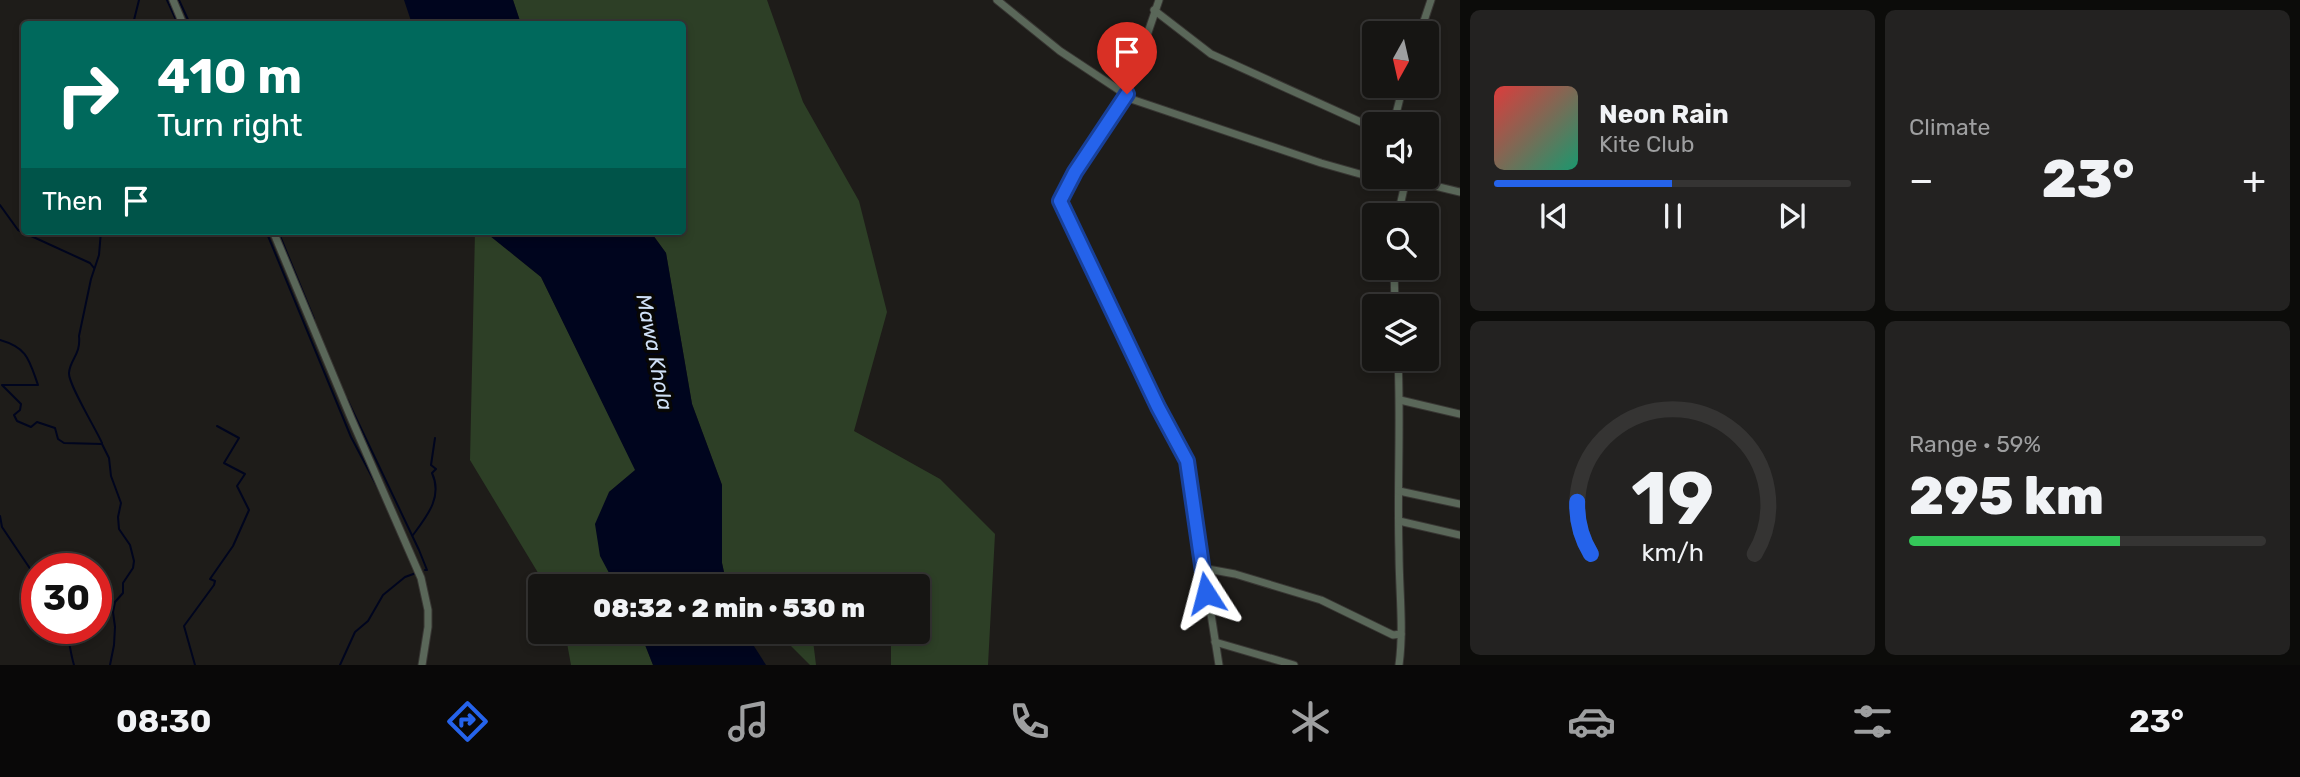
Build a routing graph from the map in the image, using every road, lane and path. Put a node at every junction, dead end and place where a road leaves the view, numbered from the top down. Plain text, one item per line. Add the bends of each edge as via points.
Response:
1 (173, 0) edge
2 (997, 0) edge
3 (1159, 0) edge
4 (1431, 0) edge
5 (1154, 10) junction
6 (182, 21) edge
7 (1424, 21) edge
8 (1127, 94) junction
9 (1362, 123) edge
10 (1362, 175) edge
11 (1439, 187) edge
12 (1460, 192) edge
13 (275, 235) edge
14 (1399, 371) edge
15 (1400, 400) junction
16 (1460, 414) edge
17 (1399, 491) junction
18 (1460, 504) edge
19 (1399, 521) junction
20 (1460, 535) edge
21 (1202, 568) junction
22 (1401, 634) junction
23 (1215, 642) junction
24 (422, 665) edge
25 (1219, 665) edge
26 (1294, 665) edge
27 (1398, 665) edge

1 - 6 street
2 - 8 street via 1060,51
3 - 5 street
4 - 7 street
5 - 8 street
5 - 9 street via 1211,54
8 - 10 street via 1160,110
8 - 21 street via 1060,201 1187,461
11 - 12 street
13 - 24 street via 421,578 428,610
14 - 15 street
15 - 16 street
15 - 17 street
17 - 18 street
17 - 19 street
19 - 20 street
19 - 22 street
21 - 22 street via 1321,600 1393,635
21 - 23 street
22 - 27 street
23 - 25 street
23 - 26 street

